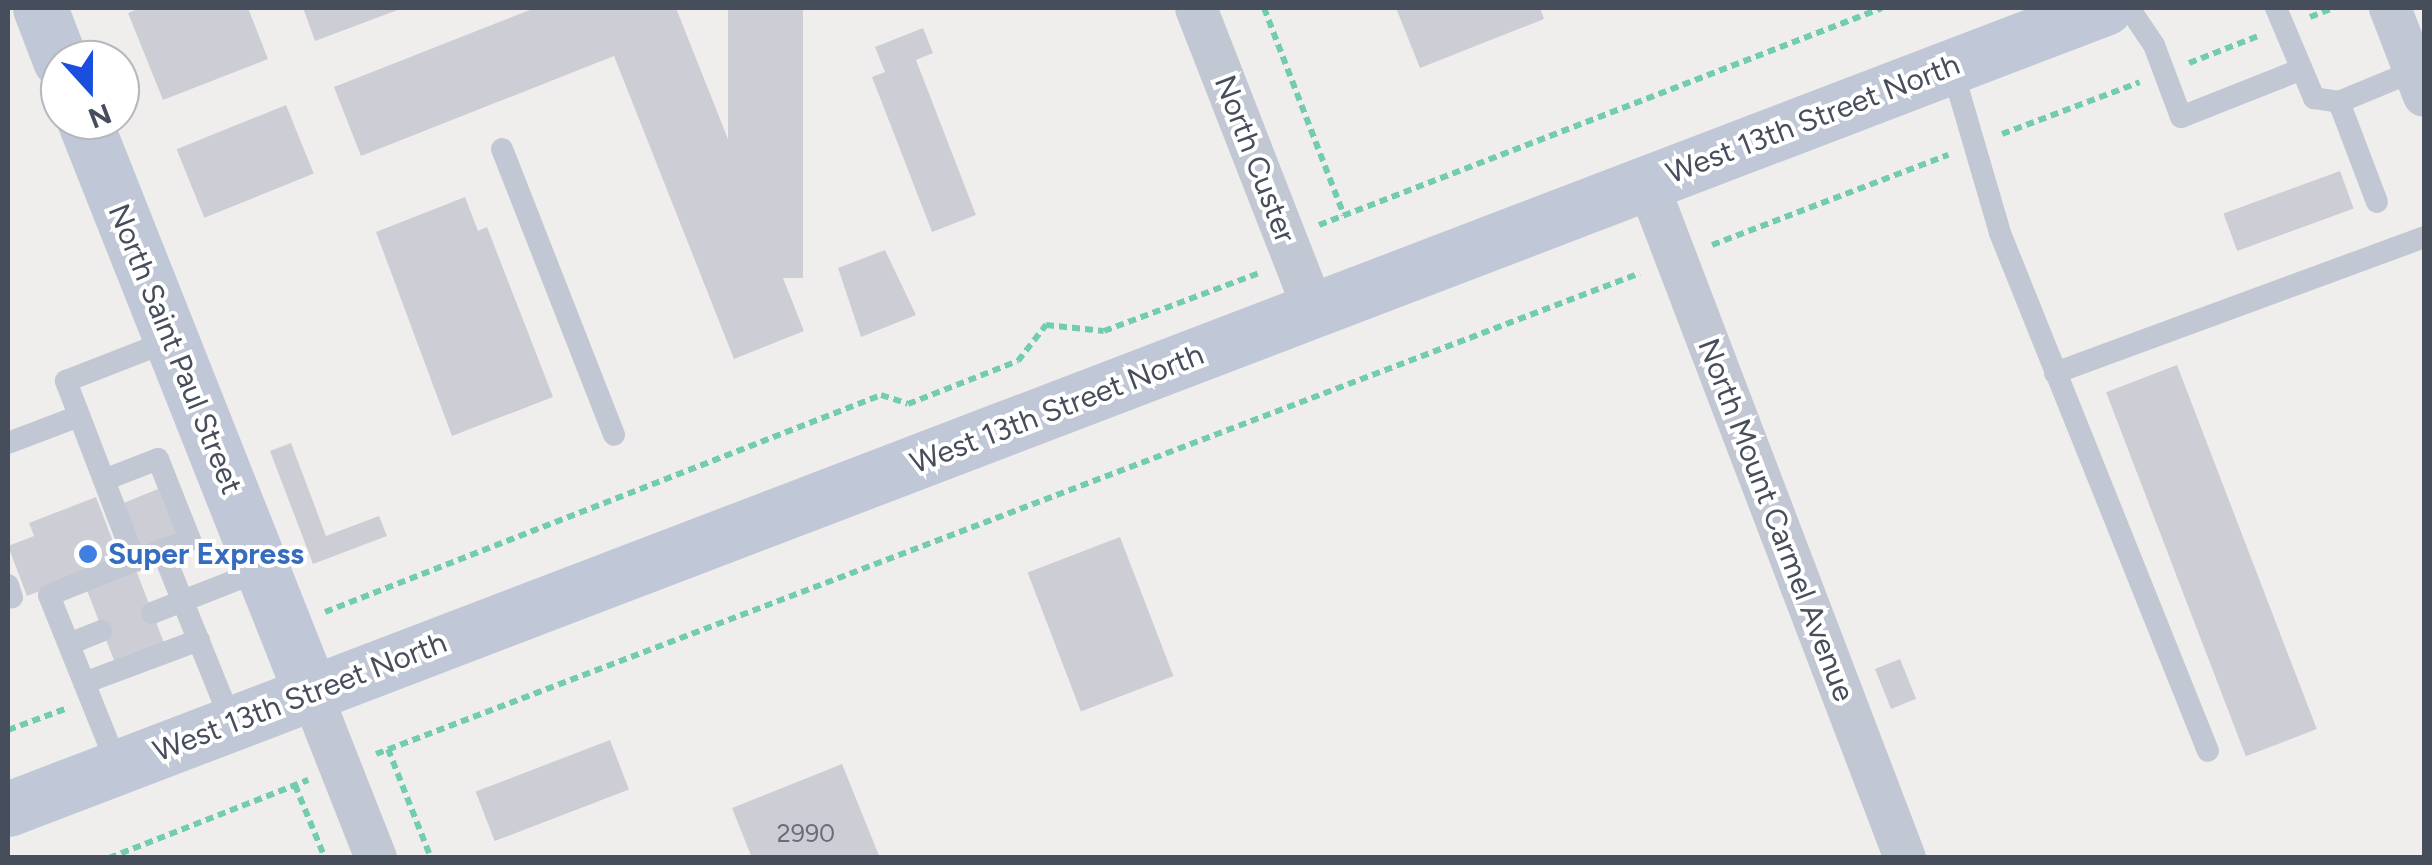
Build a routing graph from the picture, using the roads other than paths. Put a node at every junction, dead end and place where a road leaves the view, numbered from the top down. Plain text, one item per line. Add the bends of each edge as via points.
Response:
1 (40, 8) edge
2 (1196, 8) edge
3 (2105, 8) edge
4 (2129, 8) edge
5 (2390, 8) edge
6 (2280, 17) edge
7 (52, 40) edge
8 (1951, 66) junction
9 (2300, 70) junction
10 (2420, 83) edge
11 (2339, 102) junction
12 (92, 140) edge
13 (502, 149) dead end
14 (1648, 182) junction
15 (2377, 202) dead end
16 (2424, 237) edge
17 (1314, 310) junction
18 (171, 340) junction
19 (2055, 373) junction
20 (80, 416) junction
21 (614, 434) dead end
22 (8, 443) edge
23 (104, 480) junction
24 (162, 550) junction
25 (135, 562) junction
26 (262, 570) junction
27 (183, 601) junction
28 (152, 612) dead end
29 (102, 631) dead end
30 (199, 640) junction
31 (69, 644) junction
32 (88, 691) junction
33 (311, 693) junction
34 (232, 723) junction
35 (2208, 752) dead end
36 (118, 766) junction
37 (8, 808) edge
38 (376, 858) edge
39 (1905, 858) edge

1 - 7 street
2 - 17 street, North Custer
3 - 8 street, West 13th Street North
4 - 9 lane via 2154,46 2181,117
5 - 10 street
6 - 9 lane
8 - 14 street, West 13th Street North
8 - 19 lane via 2000,233
9 - 11 lane via 2314,98
10 - 11 lane
11 - 15 lane
12 - 18 street, North Saint Paul Street
13 - 21 lane
14 - 17 street, West 13th Street North
14 - 39 street, North Mount Carmel Avenue
16 - 19 lane
17 - 33 street, West 13th Street North
18 - 20 lane via 66,381
18 - 26 street, North Saint Paul Street
19 - 35 lane
20 - 22 lane
20 - 23 lane
23 - 24 lane via 158,459 190,540
23 - 25 lane
24 - 25 lane
24 - 27 lane
25 - 31 lane via 49,595
26 - 27 lane
26 - 33 street, North Saint Paul Street
27 - 28 lane
27 - 30 lane
29 - 31 lane
30 - 32 lane
30 - 34 lane
31 - 32 lane
32 - 36 lane
33 - 34 street, West 13th Street North
33 - 38 street, North Saint Paul Street
34 - 36 street, West 13th Street North
36 - 37 street, West 13th Street North

